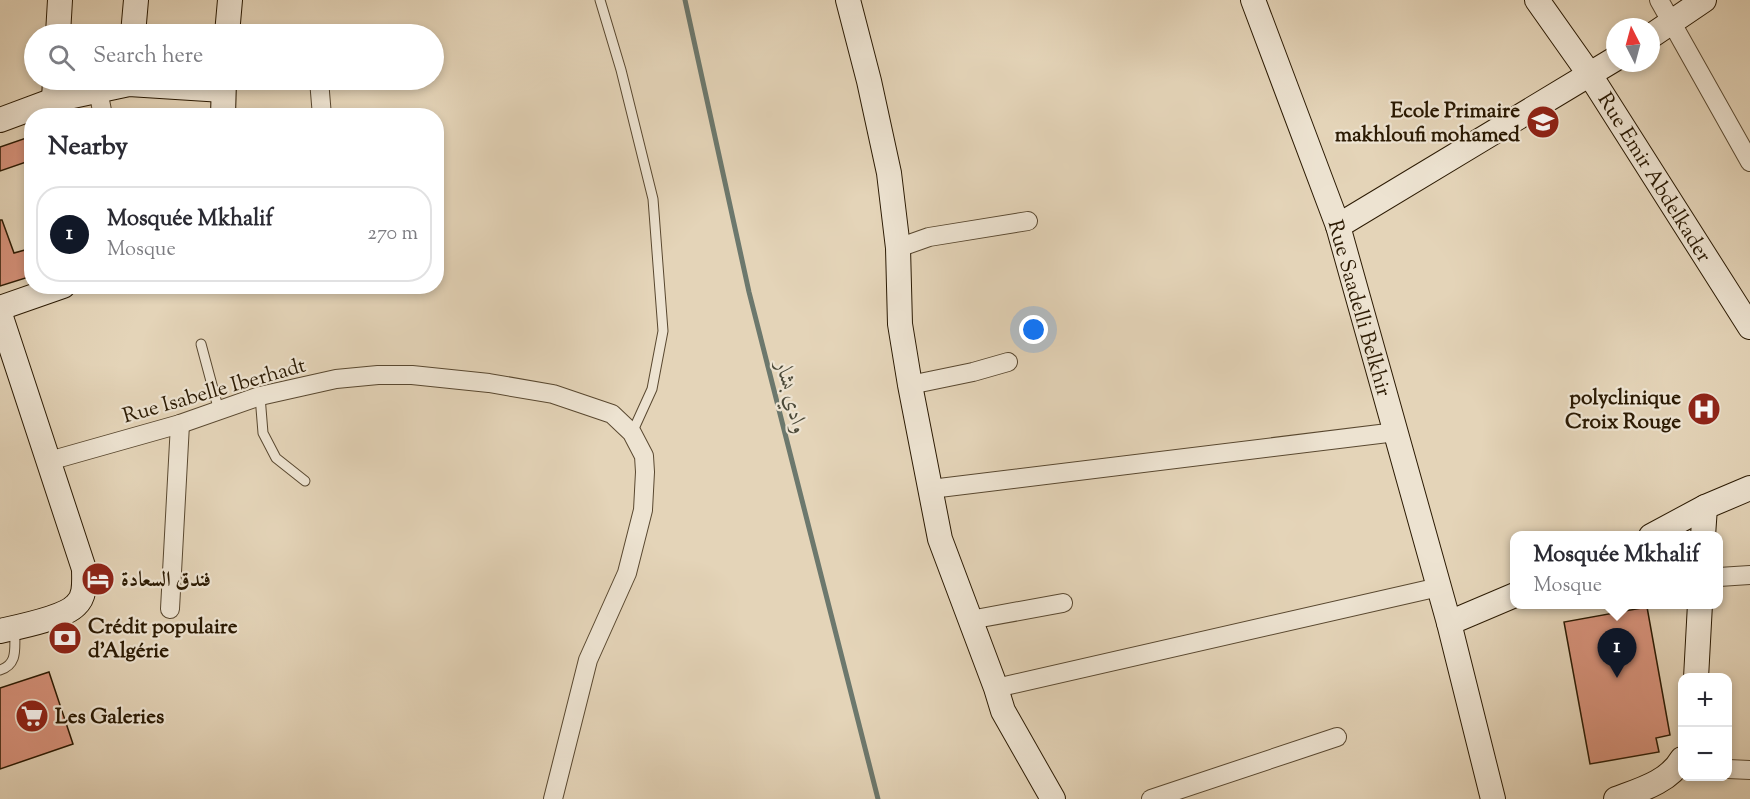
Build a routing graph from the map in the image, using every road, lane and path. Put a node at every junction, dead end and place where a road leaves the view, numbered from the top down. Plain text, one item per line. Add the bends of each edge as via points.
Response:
1 (60, 0) edge
2 (136, 0) edge
3 (230, 0) edge
4 (600, 0) edge
5 (848, 0) edge
6 (1253, 0) edge
7 (1537, 0) edge
8 (1659, 0) edge
9 (1704, 0) edge
10 (59, 24) edge
11 (134, 24) edge
12 (228, 24) edge
13 (1661, 29) edge
14 (1606, 64) edge
15 (1590, 75) junction
16 (55, 90) edge
17 (98, 90) joint
18 (223, 90) edge
19 (320, 90) edge
20 (101, 108) edge
21 (223, 108) edge
22 (321, 108) edge
23 (0, 120) edge
24 (1750, 162) edge
25 (1028, 221) dead end
26 (1338, 226) junction
27 (898, 248) junction
28 (48, 294) edge
29 (1, 318) edge
30 (1750, 327) edge
31 (201, 344) dead end
32 (1008, 362) dead end
33 (910, 385) junction
34 (260, 396) junction
35 (219, 411) junction
36 (180, 424) junction
37 (1396, 432) junction
38 (632, 433) junction
39 (49, 461) junction
40 (305, 482) dead end
41 (1750, 488) edge
42 (931, 489) junction
43 (1704, 507) junction
44 (1660, 531) edge
45 (1703, 531) edge
46 (1750, 575) edge
47 (1723, 577) edge
48 (1439, 587) junction
49 (1510, 597) edge
50 (1063, 603) dead end
51 (170, 609) dead end
52 (1700, 609) edge
53 (970, 620) junction
54 (1449, 623) junction
55 (8, 630) edge
56 (0, 670) edge
57 (1696, 673) edge
58 (996, 688) junction
59 (1337, 737) dead end
60 (1678, 768) edge
61 (1732, 770) edge
62 (1750, 770) edge
63 (553, 799) edge
64 (1053, 799) edge
65 (1151, 799) edge
66 (1493, 799) edge
67 (1616, 799) edge

1 - 10 street
2 - 11 street
3 - 12 street
4 - 38 lane via 653,199 663,331 652,388
5 - 27 street via 889,173
6 - 26 street, Rue Saadelli Belkhir
7 - 15 street, Rue Emir Abdelkader
8 - 13 street
9 - 13 street
13 - 24 street
14 - 15 street
15 - 26 street
15 - 30 street, Rue Emir Abdelkader
16 - 17 street
16 - 23 street
17 - 20 street
18 - 21 street
19 - 22 street
25 - 27 street via 929,237
26 - 37 street, Rue Saadelli Belkhir
27 - 33 street via 900,324
28 - 29 street
29 - 39 street
31 - 35 lane
32 - 33 street
33 - 42 street
34 - 35 street, Rue Isabelle Iberhadt
34 - 38 street, Rue Isabelle Iberhadt via 336,379 412,375 444,378 553,394 612,414
34 - 40 lane via 263,433 276,458
35 - 36 street, Rue Isabelle Iberhadt
36 - 39 street, Rue Isabelle Iberhadt
36 - 51 street
37 - 42 street
37 - 48 street, Rue Saadelli Belkhir
38 - 63 street via 644,456 643,510 627,573 588,660
39 - 55 street via 84,569 85,586 77,605 65,613
41 - 43 street
42 - 53 street via 940,539
43 - 44 street
43 - 45 street
46 - 47 street
48 - 54 street, Rue Saadelli Belkhir
48 - 58 street
49 - 54 street
50 - 53 street
52 - 57 street
53 - 58 street
54 - 66 street, Rue Saadelli Belkhir
55 - 56 lane via 13,661
58 - 64 street via 1003,711
59 - 65 street
60 - 67 street via 1661,780
61 - 62 street

